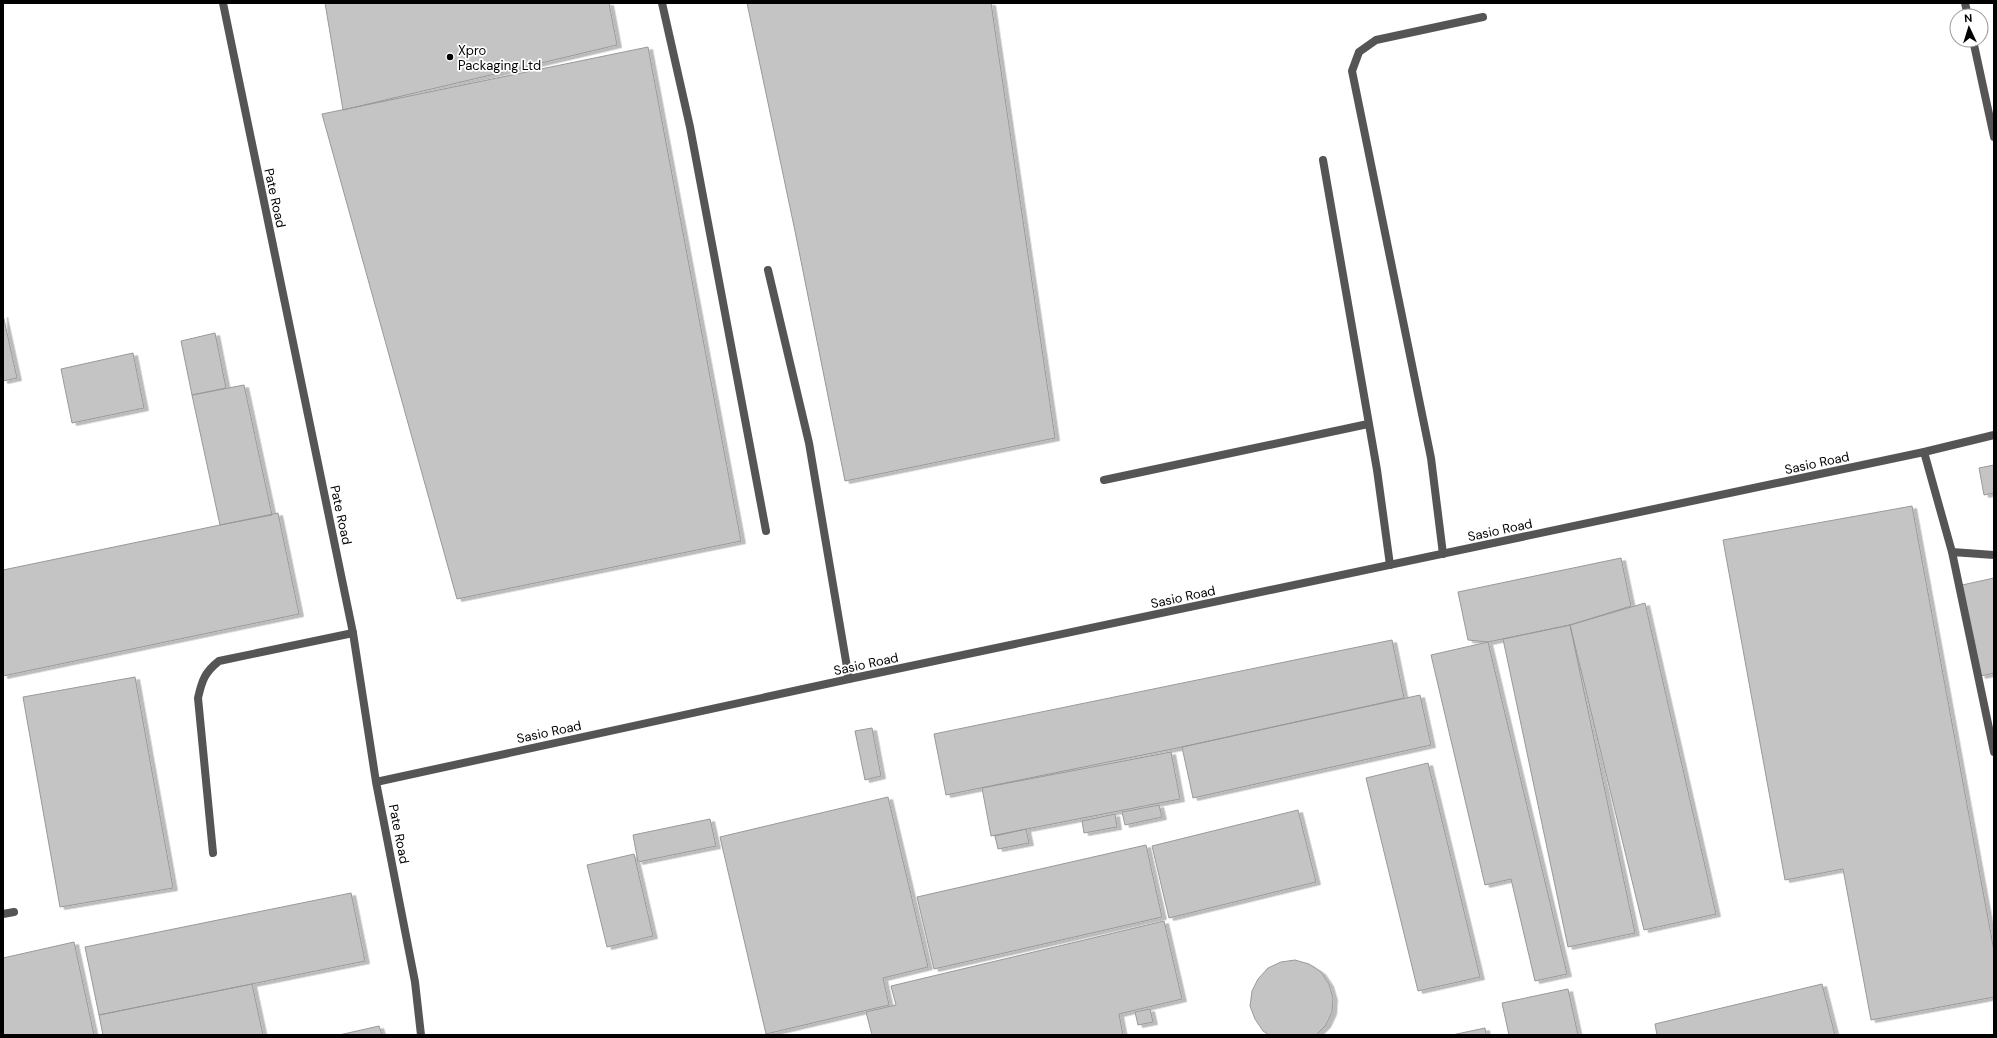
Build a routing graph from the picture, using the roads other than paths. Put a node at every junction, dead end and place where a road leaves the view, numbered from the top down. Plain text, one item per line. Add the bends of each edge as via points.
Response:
1 (223, 3) edge
2 (662, 3) edge
3 (1483, 17) dead end
4 (1975, 48) edge
5 (1994, 137) edge
6 (1323, 160) dead end
7 (768, 270) dead end
8 (1368, 424) junction
9 (1994, 434) edge
10 (1924, 452) junction
11 (1104, 480) dead end
12 (766, 531) dead end
13 (1952, 552) junction
14 (1443, 554) junction
15 (1994, 555) edge
16 (1390, 566) junction
17 (353, 633) junction
18 (849, 680) junction
19 (1994, 752) edge
20 (376, 782) junction
21 (213, 852) dead end
22 (14, 912) dead end
23 (3, 914) edge
24 (422, 1035) edge

1 - 17 street, Pate Road
2 - 12 street via 690,127
3 - 14 street via 1376,40 1359,52 1352,71 1431,458
4 - 5 street
6 - 8 street
7 - 18 street via 809,443
8 - 11 street
8 - 16 street
9 - 10 street, Sasio Road
10 - 13 street
10 - 14 street, Sasio Road
13 - 15 street
13 - 19 street
14 - 16 street, Sasio Road
16 - 18 street, Sasio Road
17 - 20 street, Pate Road
17 - 21 street via 219,661 210,668 201,681 198,698
18 - 20 street, Sasio Road
20 - 24 street, Pate Road via 415,982
22 - 23 street

